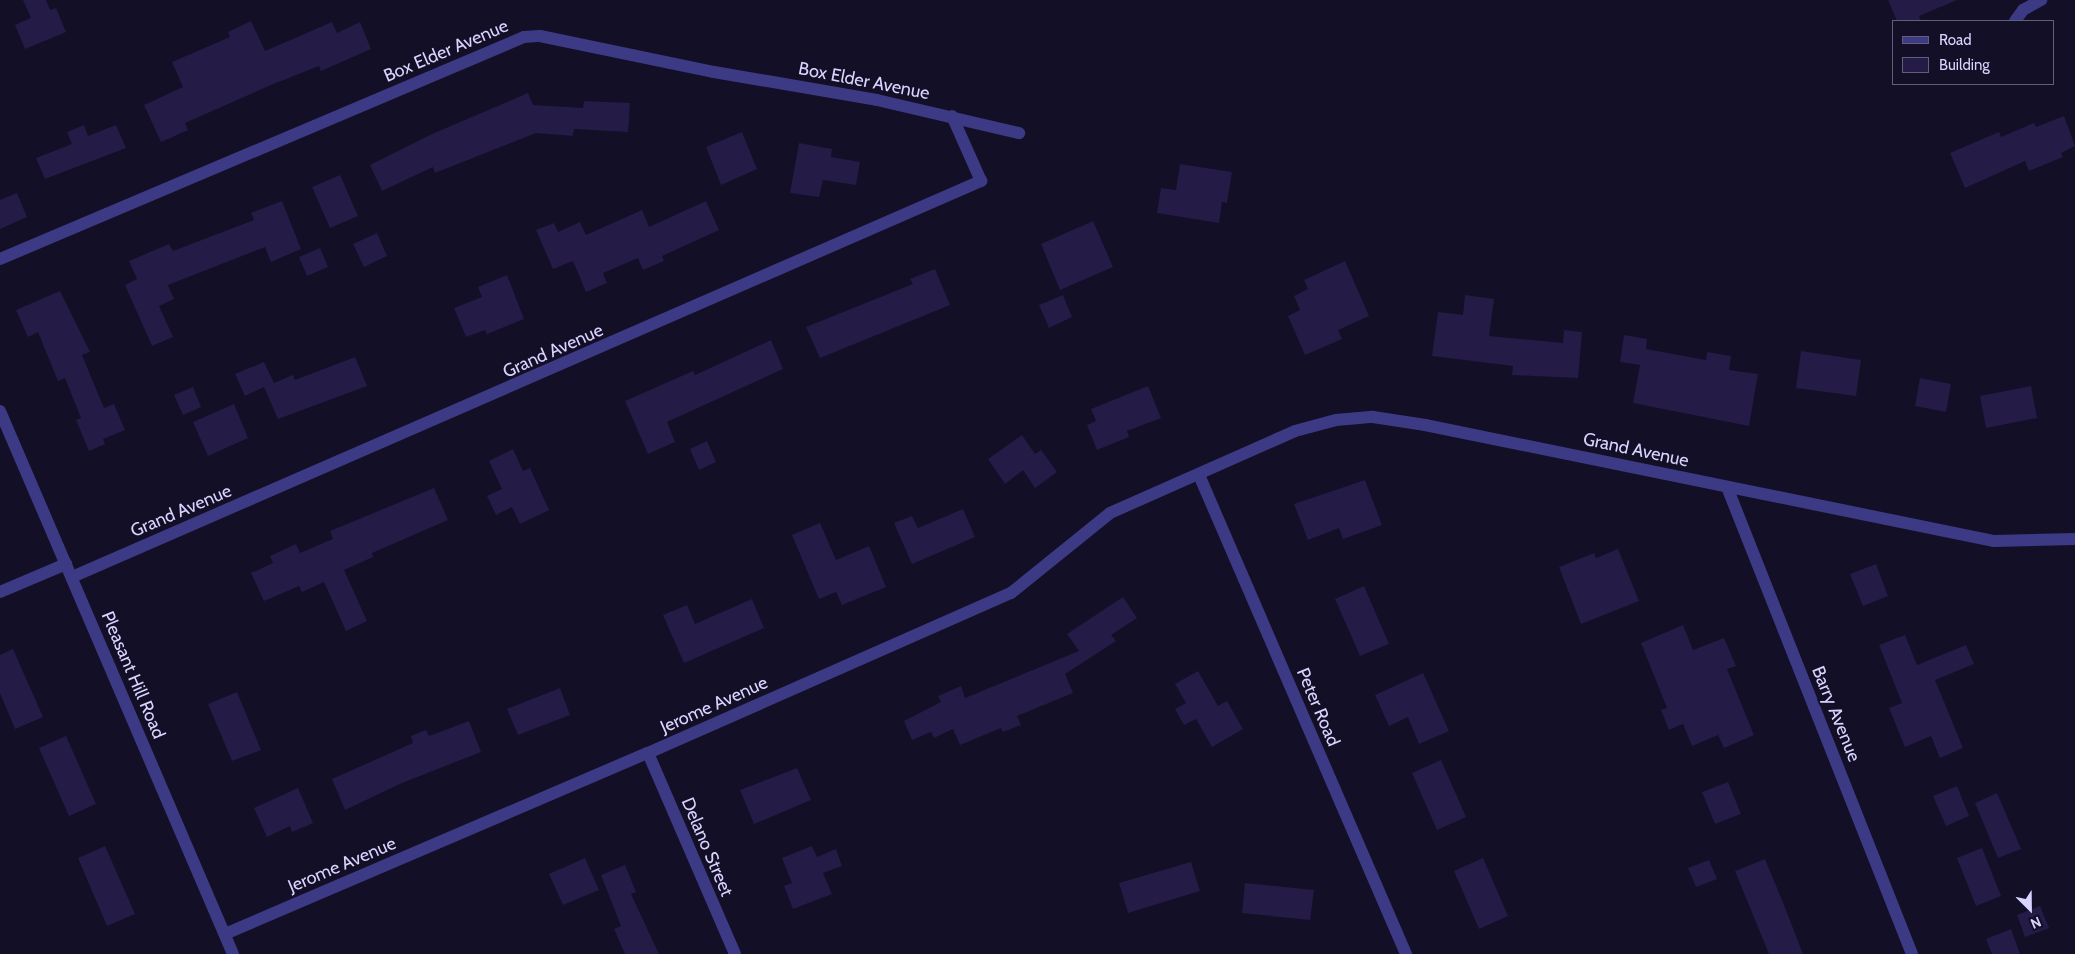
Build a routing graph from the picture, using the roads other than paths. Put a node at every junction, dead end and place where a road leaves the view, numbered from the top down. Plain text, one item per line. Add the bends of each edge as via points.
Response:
1 (2041, 0) edge
2 (2016, 20) edge
3 (952, 116) junction
4 (1019, 133) dead end
5 (0, 258) edge
6 (0, 411) edge
7 (1198, 475) junction
8 (1727, 487) junction
9 (2075, 539) edge
10 (66, 564) junction
11 (72, 577) junction
12 (0, 592) edge
13 (648, 753) junction
14 (225, 934) junction
15 (233, 954) edge
16 (735, 954) edge
17 (1406, 954) edge
18 (1912, 954) edge

1 - 2 street via 2023,10
3 - 4 street, Box Elder Avenue
3 - 5 street, Box Elder Avenue via 540,36 524,37
3 - 11 street, Grand Avenue via 981,181
6 - 10 street, Pleasant Hill Road
7 - 8 street, Grand Avenue via 1295,431 1336,420 1373,417
7 - 13 street, Jerome Avenue via 1110,513 1011,593
7 - 17 street, Peter Road
8 - 9 street, Grand Avenue via 1994,541
8 - 18 street, Barry Avenue
10 - 11 street, Pleasant Hill Road
10 - 12 street
11 - 14 street, Pleasant Hill Road
13 - 14 street, Jerome Avenue
13 - 16 street, Delano Street
14 - 15 street, Pleasant Hill Road

